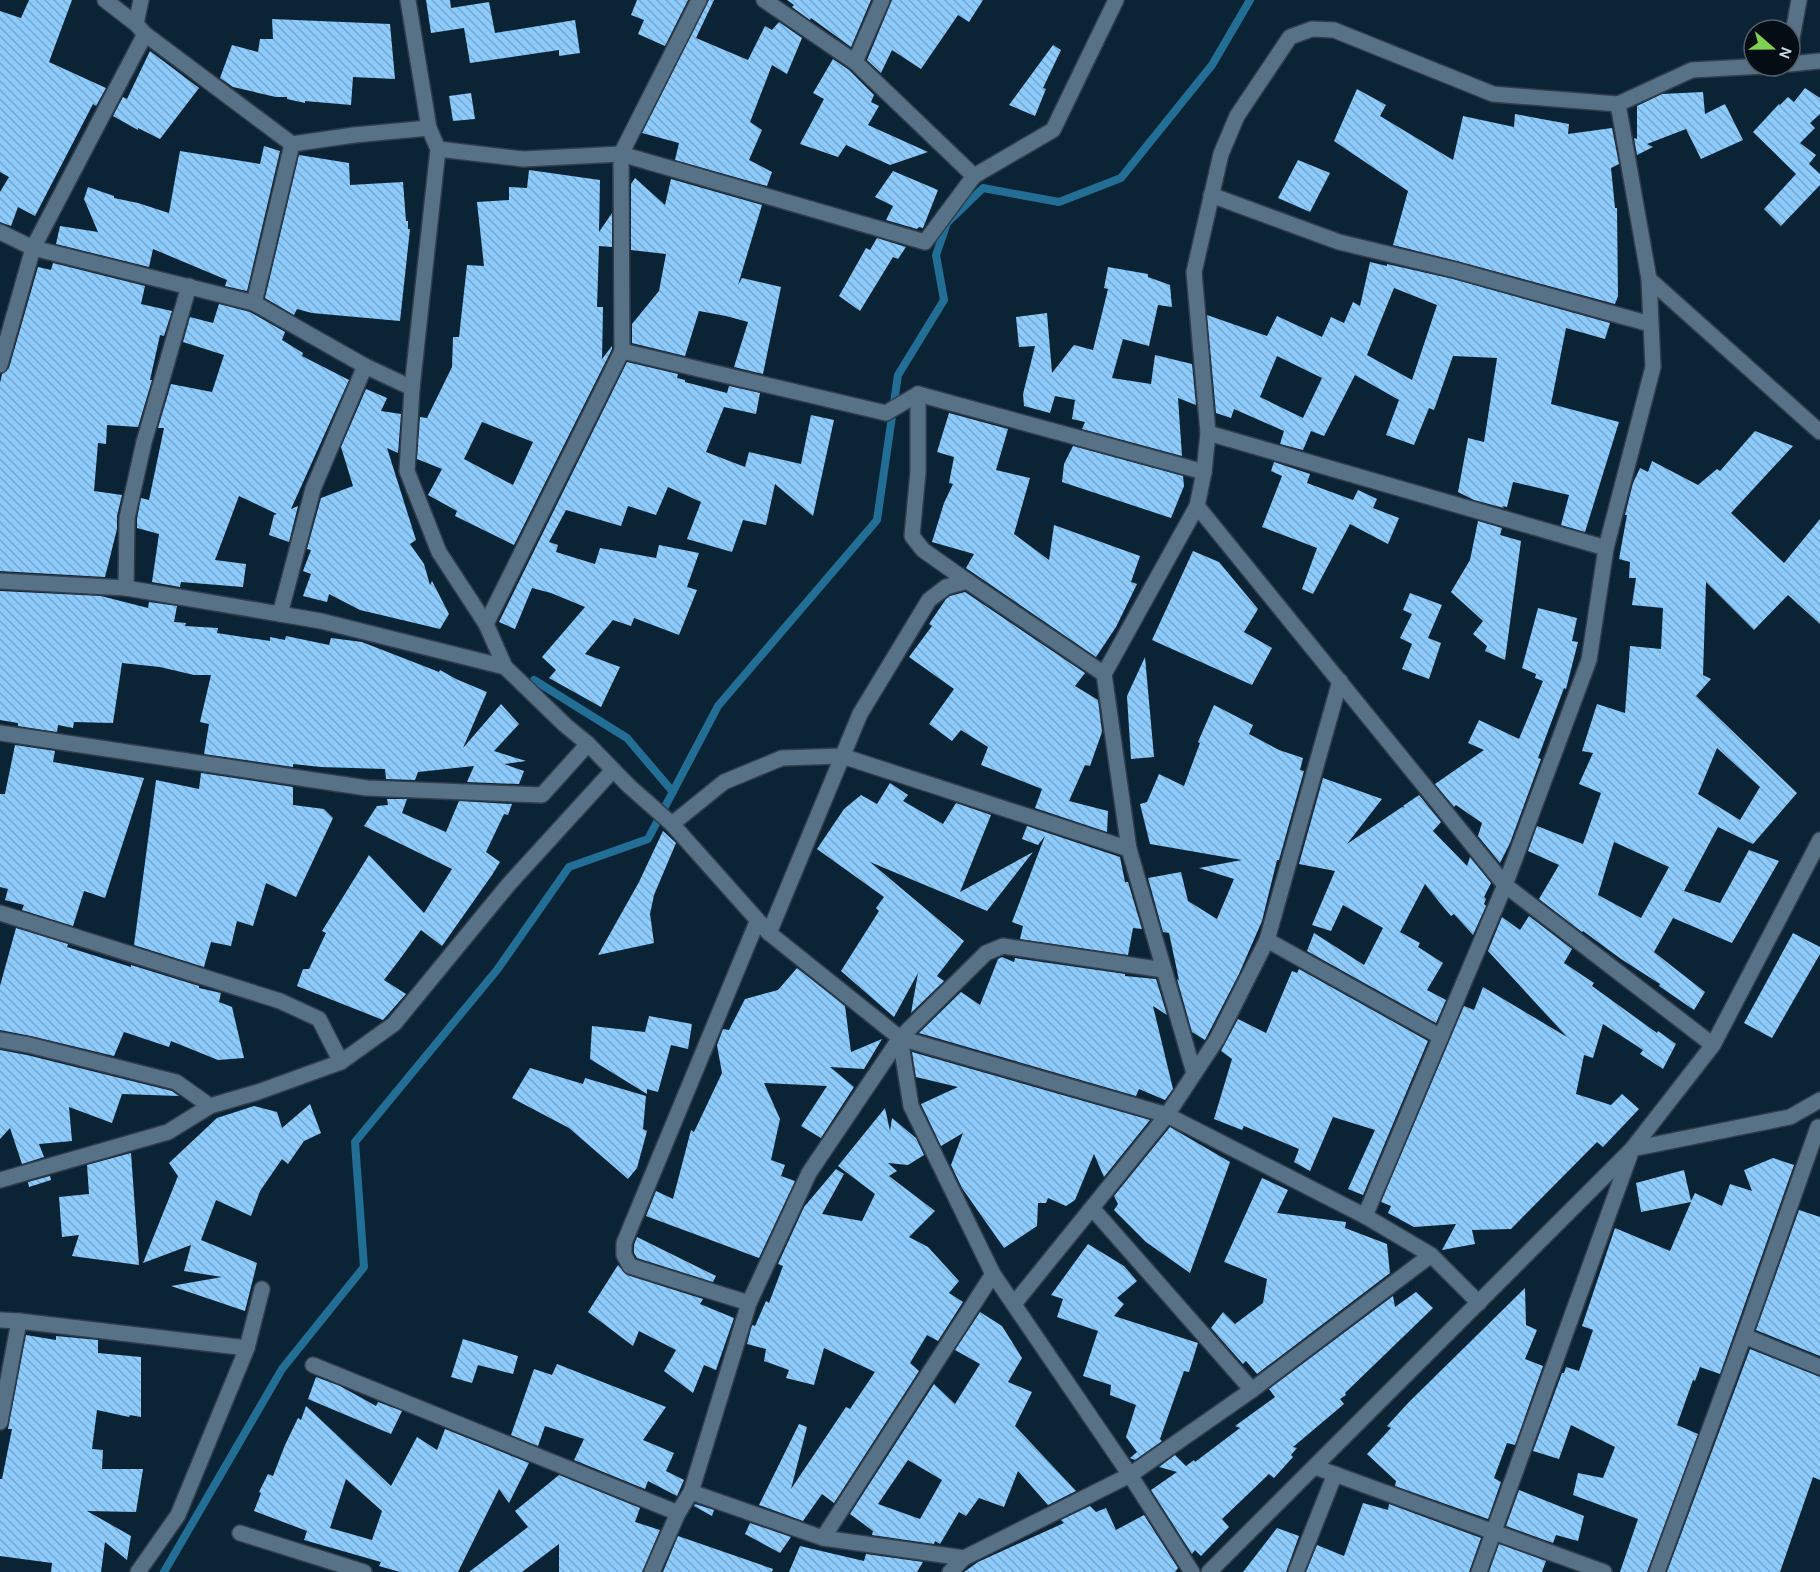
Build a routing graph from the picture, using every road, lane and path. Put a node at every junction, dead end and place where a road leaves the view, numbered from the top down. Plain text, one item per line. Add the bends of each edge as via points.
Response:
1 (105, 0) edge
2 (141, 0) edge
3 (408, 0) edge
4 (699, 0) edge
5 (764, 0) edge
6 (882, 0) edge
7 (1116, 0) edge
8 (1799, 0) edge
9 (1796, 18) edge
10 (140, 28) junction
11 (1820, 61) edge
12 (855, 62) junction
13 (1802, 63) edge
14 (1742, 67) edge
15 (1618, 104) junction
16 (429, 128) junction
17 (292, 144) junction
18 (438, 149) junction
19 (621, 154) junction
20 (974, 176) junction
21 (1211, 195) junction
22 (0, 232) edge
23 (33, 248) junction
24 (1649, 279) junction
25 (189, 286) junction
26 (254, 303) junction
27 (1650, 324) junction
28 (622, 351) junction
29 (0, 365) edge
30 (365, 366) junction
31 (412, 388) junction
32 (918, 394) junction
33 (1820, 432) edge
34 (1208, 433) junction
35 (1204, 472) junction
36 (1197, 506) junction
37 (1606, 548) junction
38 (0, 580) edge
39 (967, 581) junction
40 (126, 588) junction
41 (280, 614) junction
42 (486, 624) junction
43 (506, 667) junction
44 (1104, 674) junction
45 (1340, 681) junction
46 (0, 733) edge
47 (588, 744) junction
48 (842, 756) junction
49 (613, 770) junction
50 (672, 824) junction
51 (1820, 840) edge
52 (1129, 849) junction
53 (1505, 885) junction
54 (0, 913) edge
55 (757, 922) junction
56 (769, 933) junction
57 (1267, 940) junction
58 (1164, 970) junction
59 (1441, 1037) junction
60 (900, 1038) junction
61 (0, 1040) edge
62 (1713, 1045) junction
63 (341, 1062) junction
64 (1194, 1073) junction
65 (1820, 1100) edge
66 (210, 1106) junction
67 (1167, 1115) junction
68 (1790, 1117) junction
69 (1819, 1127) edge
70 (1632, 1149) junction
71 (0, 1180) edge
72 (1092, 1208) junction
73 (1365, 1216) junction
74 (1431, 1255) junction
75 (993, 1274) junction
76 (262, 1289) dead end
77 (749, 1303) junction
78 (1479, 1303) junction
79 (1014, 1304) junction
80 (0, 1320) edge
81 (19, 1321) junction
82 (1744, 1336) junction
83 (247, 1348) junction
84 (313, 1365) dead end
85 (1820, 1367) edge
86 (1252, 1390) junction
87 (0, 1422) edge
88 (1315, 1467) junction
89 (1335, 1474) junction
90 (1130, 1475) junction
91 (691, 1492) junction
92 (678, 1513) junction
93 (1493, 1532) junction
94 (240, 1533) dead end
95 (823, 1538) junction
96 (964, 1558) junction
97 (138, 1572) edge
98 (364, 1572) edge
99 (652, 1572) edge
100 (950, 1572) edge
101 (1192, 1572) edge
102 (1209, 1572) edge
103 (1296, 1572) edge
104 (1479, 1572) edge
105 (1604, 1572) edge
106 (1657, 1572) edge

1 - 10 street
2 - 10 street
3 - 16 street
4 - 19 street
5 - 12 street
6 - 12 street
7 - 20 street via 1053,130
8 - 9 street
10 - 17 street
10 - 23 street
11 - 13 street
12 - 20 street
14 - 15 street via 1692,70
15 - 21 street via 1493,94 1334,30 1312,29 1290,37 1237,116 1221,154
15 - 24 street
16 - 17 street
16 - 18 street
17 - 26 street
18 - 19 street via 523,159
18 - 31 street
19 - 20 street via 925,242
19 - 28 street
21 - 27 street via 1339,242
21 - 34 street via 1194,272
22 - 23 street
23 - 25 street
23 - 29 street
24 - 27 street
24 - 33 street
25 - 26 street
25 - 40 street via 144,442 127,518
26 - 30 street
27 - 37 street via 1653,367
28 - 32 street via 886,413
28 - 42 street
30 - 31 street
30 - 41 street via 313,489
31 - 42 street via 407,471 439,552
32 - 35 street
32 - 39 street via 918,472 912,536 923,550
34 - 35 street
34 - 37 street
35 - 36 street
36 - 44 street
36 - 45 street
37 - 53 street via 1589,660
38 - 40 street
39 - 44 street
39 - 48 street via 946,587 929,600 860,714
40 - 41 street
41 - 43 street
42 - 43 street
43 - 47 street
44 - 52 street
45 - 53 street
45 - 57 street
46 - 47 street via 368,788 542,795
47 - 49 street
48 - 50 street via 782,758 724,782
48 - 52 street
48 - 56 street
49 - 50 street
49 - 63 street via 509,884 394,1024
50 - 55 street
51 - 62 street
52 - 58 street
53 - 59 street
53 - 62 street
54 - 63 street via 280,1001 319,1019
55 - 56 street
55 - 77 street via 624,1243 624,1255 630,1266
56 - 60 street
57 - 59 street
57 - 64 street via 1217,1039
58 - 60 street via 1003,945 986,953
58 - 64 street
59 - 73 street
60 - 67 street
60 - 75 street via 911,1106
60 - 77 street via 809,1173
61 - 66 street via 176,1082
62 - 70 street
63 - 66 street
64 - 67 street
65 - 68 street
66 - 71 street via 168,1132
67 - 72 street
67 - 73 street
68 - 69 street
68 - 70 street
69 - 82 street
70 - 78 street
70 - 93 street
72 - 79 street
72 - 86 street
73 - 74 street
74 - 78 street
74 - 86 street
75 - 79 street
75 - 95 street
76 - 83 street
77 - 91 street
78 - 88 street
79 - 90 street
80 - 81 street
81 - 83 street
81 - 87 street
82 - 85 street
82 - 106 street
83 - 97 street via 178,1515
84 - 92 street
86 - 90 street
88 - 89 street
88 - 102 street
89 - 93 street
89 - 103 street
90 - 96 street
90 - 101 street
91 - 92 street
91 - 95 street
92 - 99 street
93 - 104 street
93 - 105 street
94 - 98 street
95 - 96 street
96 - 100 street

